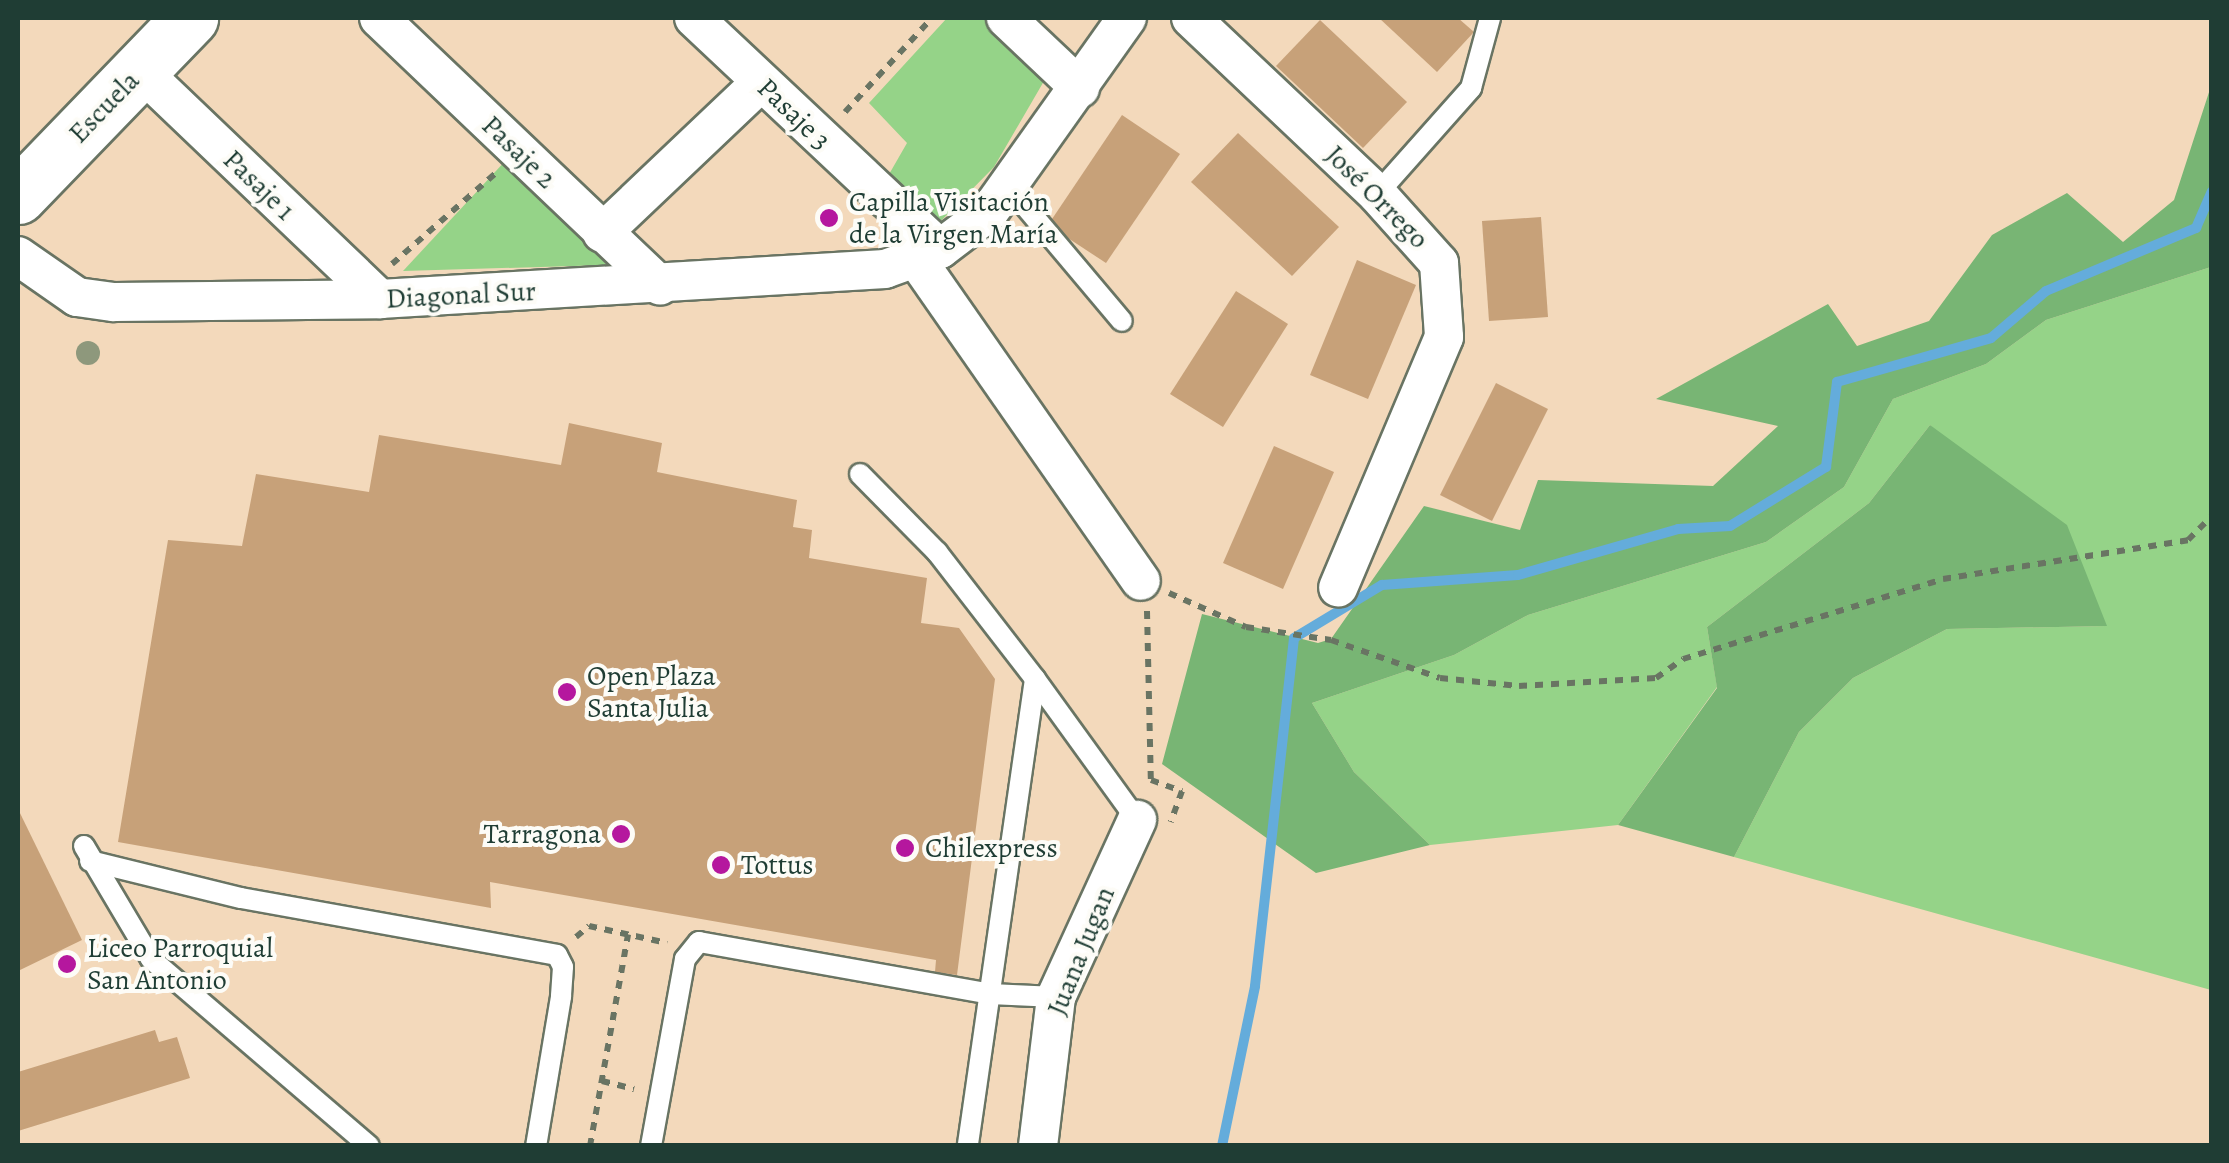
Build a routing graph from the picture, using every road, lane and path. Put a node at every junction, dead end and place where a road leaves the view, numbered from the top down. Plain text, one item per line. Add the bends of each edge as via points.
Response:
1 (190, 18) edge
2 (379, 18) edge
3 (694, 18) edge
4 (932, 18) edge
5 (1006, 18) edge
6 (1127, 18) edge
7 (1191, 18) edge
8 (1490, 18) edge
9 (140, 70) junction
10 (761, 82) junction
11 (1080, 88) junction
12 (820, 139) junction
13 (520, 153) junction
14 (1009, 187) junction
15 (1377, 194) junction
16 (18, 196) edge
17 (602, 233) junction
18 (928, 255) junction
19 (18, 256) edge
20 (660, 286) junction
21 (372, 293) junction
22 (1122, 321) dead end
23 (860, 474) dead end
24 (2212, 516) edge
25 (1141, 581) junction
26 (1338, 588) dead end
27 (1036, 679) junction
28 (1137, 820) junction
29 (628, 934) junction
30 (689, 948) junction
31 (557, 955) junction
32 (990, 994) junction
33 (1056, 997) junction
34 (369, 1146) edge
35 (536, 1146) edge
36 (590, 1146) edge
37 (651, 1146) edge
38 (968, 1146) edge
39 (1038, 1146) edge

1 - 9 street, Escuela
2 - 13 street, Pasaje 2
3 - 10 street, Pasaje 3
4 - 12 path
5 - 11 street
6 - 11 street, Diagonal Sur
7 - 15 street, José Orrego
8 - 15 lane via 1471,88
9 - 16 street, Escuela
9 - 21 street, Pasaje 1
10 - 12 street, Pasaje 3
10 - 17 street
11 - 14 street, Diagonal Sur
12 - 18 street, Pasaje 3
13 - 17 street, Pasaje 2
13 - 21 path
14 - 18 street, Diagonal Sur via 966,232
14 - 22 lane
15 - 26 street, José Orrego via 1439,263 1444,337
17 - 20 street, Pasaje 2
18 - 20 street, Diagonal Sur via 885,269
18 - 25 street
19 - 21 street, Diagonal Sur via 58,288 95,301
20 - 21 street, Diagonal Sur
23 - 27 lane via 937,552
24 - 25 path via 2188,540 1943,579 1683,658 1656,678 1520,686 1440,678 1331,640 1246,627
25 - 28 path via 1150,632 1151,787
27 - 28 lane
27 - 32 lane
28 - 33 street, Juana Jugan
29 - 30 path
29 - 31 path via 588,926
29 - 36 path
30 - 32 lane via 729,945
30 - 37 lane
31 - 34 lane via 241,898 87,853 151,959
31 - 35 lane via 561,997
32 - 33 lane
32 - 38 lane
33 - 39 street, Juana Jugan

